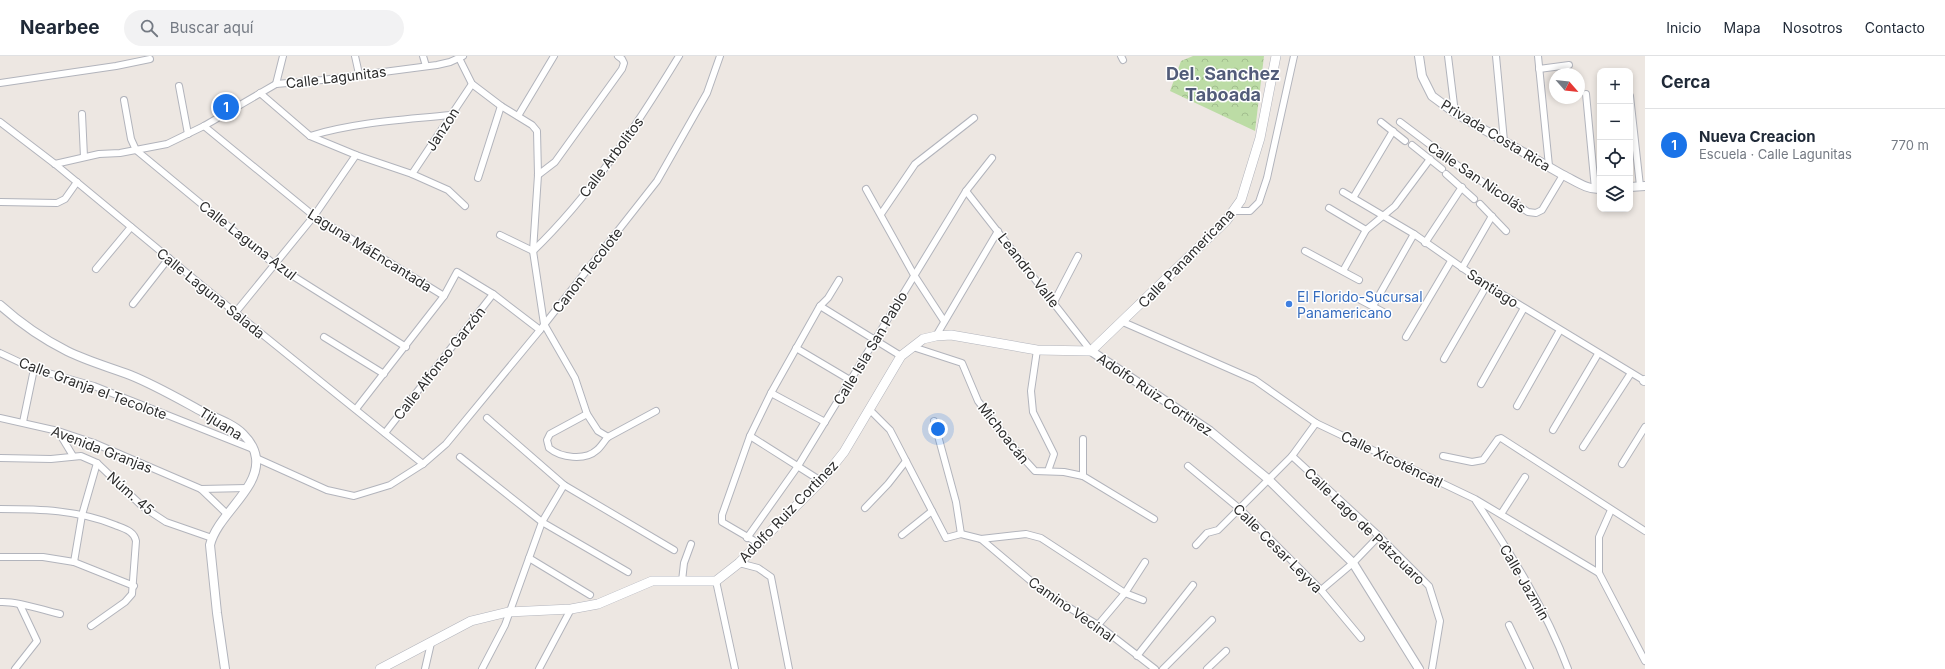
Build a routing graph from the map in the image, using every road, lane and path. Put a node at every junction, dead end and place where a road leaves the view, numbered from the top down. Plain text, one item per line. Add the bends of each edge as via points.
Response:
1 (283, 56) edge
2 (355, 56) edge
3 (423, 56) edge
4 (554, 56) edge
5 (618, 56) edge
6 (679, 56) edge
7 (720, 56) edge
8 (1276, 56) edge
9 (1294, 56) edge
10 (1420, 56) edge
11 (1448, 56) edge
12 (1496, 56) edge
13 (1538, 56) edge
14 (461, 57) edge
15 (150, 59) dead end
16 (1569, 65) dead end
17 (426, 66) junction
18 (1539, 69) junction
19 (359, 74) junction
20 (0, 83) edge
21 (276, 84) junction
22 (472, 84) junction
23 (179, 86) dead end
24 (260, 93) junction
25 (1586, 94) dead end
26 (124, 100) dead end
27 (1631, 104) edge
28 (500, 106) junction
29 (1455, 113) junction
30 (82, 114) dead end
31 (450, 115) junction
32 (518, 116) junction
33 (974, 118) dead end
34 (0, 122) edge
35 (1381, 122) dead end
36 (1400, 122) dead end
37 (204, 126) junction
38 (1394, 131) junction
39 (188, 134) junction
40 (310, 136) junction
41 (1405, 141) dead end
42 (1504, 141) junction
43 (1412, 145) dead end
44 (136, 150) junction
45 (356, 155) junction
46 (84, 157) junction
47 (992, 158) dead end
48 (1430, 159) junction
49 (55, 164) junction
50 (1549, 166) junction
51 (412, 174) junction
52 (538, 175) junction
53 (1563, 175) junction
54 (478, 178) dead end
55 (77, 182) junction
56 (1642, 186) edge
57 (1462, 187) junction
58 (866, 189) dead end
59 (1597, 189) edge
60 (966, 191) junction
61 (1343, 192) dead end
62 (1353, 198) junction
63 (1474, 199) dead end
64 (0, 202) edge
65 (1480, 204) dead end
66 (465, 206) dead end
67 (1329, 208) dead end
68 (1233, 211) junction
69 (881, 214) junction
70 (314, 216) junction
71 (1492, 216) junction
72 (1384, 217) junction
73 (131, 226) junction
74 (1366, 230) junction
75 (998, 231) junction
76 (1506, 231) dead end
77 (1414, 234) junction
78 (500, 235) dead end
79 (1425, 243) junction
80 (533, 251) junction
81 (1305, 251) dead end
82 (1078, 256) dead end
83 (169, 258) junction
84 (1451, 261) junction
85 (274, 264) junction
86 (1462, 268) junction
87 (96, 269) dead end
88 (1342, 272) junction
89 (914, 275) junction
90 (839, 280) dead end
91 (1359, 280) dead end
92 (1487, 285) junction
93 (493, 294) junction
94 (444, 296) junction
95 (1355, 297) dead end
96 (1054, 302) junction
97 (0, 304) edge
98 (133, 304) dead end
99 (820, 306) junction
100 (1373, 306) junction
101 (1524, 308) junction
102 (235, 313) junction
103 (1387, 314) dead end
104 (944, 321) junction
105 (1123, 322) junction
106 (542, 327) junction
107 (1560, 330) junction
108 (936, 336) junction
109 (324, 337) dead end
110 (1406, 337) dead end
111 (875, 338) junction
112 (406, 347) junction
113 (912, 347) junction
114 (796, 348) junction
115 (1037, 350) junction
116 (1091, 351) junction
117 (0, 353) edge
118 (1598, 354) junction
119 (901, 356) junction
120 (1444, 359) dead end
121 (34, 369) junction
122 (1631, 373) junction
123 (384, 374) junction
124 (850, 380) junction
125 (1645, 381) edge
126 (1481, 384) dead end
127 (771, 394) junction
128 (1518, 406) dead end
129 (356, 409) junction
130 (870, 410) junction
131 (656, 411) dead end
132 (587, 414) junction
133 (0, 418) edge
134 (487, 418) dead end
135 (23, 422) junction
136 (825, 422) junction
137 (934, 422) dead end
138 (1316, 423) junction
139 (1645, 427) edge
140 (1553, 430) dead end
141 (58, 431) junction
142 (385, 433) junction
143 (750, 436) junction
144 (608, 437) junction
145 (1083, 439) dead end
146 (1583, 447) dead end
147 (253, 449) junction
148 (74, 456) junction
149 (1292, 456) junction
150 (1443, 456) dead end
151 (460, 457) dead end
152 (0, 458) edge
153 (256, 458) junction
154 (906, 461) junction
155 (97, 463) junction
156 (423, 464) junction
157 (1622, 464) dead end
158 (798, 466) junction
159 (1188, 466) dead end
160 (1048, 471) junction
161 (1083, 476) junction
162 (1525, 477) dead end
163 (1268, 479) junction
164 (821, 481) junction
165 (564, 485) junction
166 (247, 488) junction
167 (201, 489) junction
168 (1475, 499) junction
169 (865, 508) dead end
170 (1240, 508) junction
171 (0, 509) edge
172 (1611, 510) junction
173 (932, 511) junction
174 (227, 514) junction
175 (1501, 514) junction
176 (82, 515) junction
177 (1154, 519) dead end
178 (542, 522) junction
179 (1645, 531) edge
180 (961, 534) junction
181 (902, 535) dead end
182 (1379, 536) junction
183 (212, 538) junction
184 (747, 538) junction
185 (981, 539) junction
186 (758, 543) junction
187 (691, 544) dead end
188 (1196, 545) dead end
189 (674, 550) dead end
190 (0, 557) edge
191 (529, 558) junction
192 (74, 562) junction
193 (1145, 562) dead end
194 (739, 563) junction
195 (1353, 563) junction
196 (628, 572) dead end
197 (1599, 573) junction
198 (682, 581) junction
199 (716, 581) junction
200 (1193, 585) dead end
201 (134, 586) junction
202 (1321, 590) junction
203 (1125, 593) junction
204 (590, 595) dead end
205 (1143, 600) dead end
206 (0, 602) edge
207 (20, 605) junction
208 (571, 609) junction
209 (508, 612) junction
210 (60, 614) dead end
211 (1212, 620) dead end
212 (1098, 625) junction
213 (1509, 625) dead end
214 (91, 626) dead end
215 (1362, 638) dead end
216 (431, 643) junction
217 (1226, 651) dead end
218 (1138, 656) junction
219 (1645, 661) edge
220 (15, 669) edge
221 (225, 669) edge
222 (380, 669) edge
223 (425, 669) edge
224 (482, 669) edge
225 (539, 669) edge
226 (735, 669) edge
227 (789, 669) edge
228 (1156, 669) edge
229 (1163, 669) edge
230 (1207, 669) edge
231 (1419, 669) edge
232 (1432, 669) edge
233 (1530, 669) edge
234 (1568, 669) edge

1 - 21 street
2 - 19 street
3 - 17 street
4 - 32 street
5 - 52 street via 624,63 622,69 555,162
6 - 80 street, Calle Arbolitos via 638,123 557,228
7 - 106 street, Canon Tecolote via 707,93 658,181
8 - 68 main road, Calle Panamericana via 1260,138 1241,200
9 - 68 street via 1259,202 1250,211
10 - 29 street, Privada Costa Rica via 1422,76 1432,96
11 - 29 street
12 - 42 street
13 - 18 street
14 - 17 street, Calle Lagunitas via 450,62
14 - 22 street
15 - 20 street
16 - 18 street
17 - 19 street, Calle Lagunitas
18 - 50 street
19 - 21 street, Calle Lagunitas
21 - 24 street, Calle Lagunitas
22 - 28 street
22 - 31 street, Janzon
23 - 39 street
24 - 37 street, Calle Lagunitas
24 - 40 street
25 - 59 street
26 - 44 street via 131,139
27 - 56 street
28 - 32 street
28 - 54 street
29 - 42 street, Privada Costa Rica
30 - 46 street
31 - 40 street via 357,126
31 - 51 street, Janzon
32 - 52 street via 538,131
33 - 69 street via 915,164
34 - 49 street, Calle Laguna Salada
35 - 38 street
36 - 53 street, Calle San Nicolás via 1457,165 1528,212 1536,213 1542,210
37 - 39 street, Calle Lagunitas
37 - 70 street, Laguna MáEncantada
38 - 41 street
38 - 62 street
39 - 44 street, Calle Lagunitas via 167,144
40 - 45 street
42 - 50 street, Privada Costa Rica
43 - 48 street
44 - 46 street, Calle Lagunitas
44 - 85 street, Calle Laguna Azul
45 - 51 street
45 - 70 street
46 - 49 street, Calle Lagunitas
47 - 60 street, Calle Isla San Pablo
48 - 57 street
48 - 72 street
49 - 55 street, Calle Laguna Salada
50 - 53 street, Privada Costa Rica
51 - 66 street via 448,190
52 - 80 street
53 - 59 street, Privada Costa Rica
55 - 64 street via 65,199 57,202
55 - 73 street, Calle Laguna Salada
57 - 63 street
57 - 79 street
58 - 69 street
60 - 75 street, Leandro Valle
60 - 89 street, Calle Isla San Pablo
61 - 62 street, Santiago
62 - 72 street, Santiago
65 - 71 street
67 - 74 street
68 - 105 main road, Calle Panamericana via 1226,221
69 - 89 street
70 - 85 street
70 - 94 street, Laguna MáEncantada
71 - 76 street
71 - 86 street
72 - 74 street
72 - 77 street, Santiago
73 - 83 street, Calle Laguna Salada
73 - 87 street
74 - 88 street
75 - 96 street, Leandro Valle
75 - 104 street
77 - 79 street, Santiago
77 - 100 street
78 - 80 street
79 - 84 street, Santiago
80 - 106 street
81 - 88 street
82 - 96 street
83 - 98 street
83 - 102 street, Calle Laguna Salada
84 - 86 street, Santiago
84 - 110 street
85 - 102 street
85 - 112 street, Calle Laguna Azul
86 - 92 street, Santiago
88 - 91 street
89 - 104 street
89 - 111 street, Calle Isla San Pablo
90 - 99 street
92 - 101 street, Santiago
92 - 120 street
93 - 94 street via 458,272
93 - 106 street
93 - 142 street, Calle Alfonso Garzón
94 - 112 street
95 - 100 street
96 - 116 street, Leandro Valle
97 - 147 street, Tijuana via 24,324 63,349 131,376 222,421 243,435
99 - 111 street
99 - 114 street
100 - 103 street
101 - 107 street, Santiago
101 - 126 street
102 - 129 street, Calle Laguna Salada
104 - 108 street
105 - 116 main road, Calle Panamericana
105 - 138 street, Calle Xicoténcatl via 1255,380
106 - 132 street via 575,378
106 - 156 street, Canon Tecolote via 446,444
107 - 118 street, Santiago
107 - 128 street
108 - 113 main road, Adolfo Ruiz Cortinez via 924,339
108 - 115 main road, Adolfo Ruiz Cortinez via 951,336
109 - 123 street
111 - 119 street
111 - 124 street, Calle Isla San Pablo
112 - 123 street
113 - 119 main road, Adolfo Ruiz Cortinez
113 - 160 street, Michoacán via 962,363 978,401 1014,448 1035,471
114 - 124 street
114 - 127 street
115 - 116 main road, Adolfo Ruiz Cortinez
115 - 160 street via 1030,391 1033,412 1054,454
116 - 163 street, Adolfo Ruiz Cortinez via 1210,431
117 - 121 street, Calle Granja el Tecolote
118 - 122 street, Santiago
118 - 140 street
119 - 130 main road, Adolfo Ruiz Cortinez
121 - 135 street
121 - 147 street, Calle Granja el Tecolote via 94,386
122 - 125 street, Santiago
122 - 146 street
123 - 129 street
124 - 136 street, Calle Isla San Pablo
127 - 136 street
127 - 143 street
129 - 142 street, Calle Laguna Salada
130 - 154 street via 890,430
130 - 164 main road, Adolfo Ruiz Cortinez via 844,452
131 - 144 street
132 - 144 street via 598,431
132 - 144 street via 550,434 547,440 549,448 561,454 579,457 590,455 598,450
133 - 135 street, Avenida Granjas
134 - 165 street
135 - 141 street, Avenida Granjas
136 - 158 street, Calle Isla San Pablo
137 - 180 street via 956,502
138 - 149 street
138 - 168 street, Calle Xicoténcatl
139 - 157 street
141 - 148 street
141 - 167 street, Avenida Granjas via 94,443
142 - 156 street, Calle Laguna Salada
143 - 158 street
143 - 184 street via 722,515 722,522
145 - 161 street
147 - 153 street, Tijuana
148 - 152 street via 51,459
148 - 155 street, Núm. 45 via 81,456
149 - 163 street
149 - 182 street, Calle Lago de Pátzcuaro
150 - 172 street via 1472,462 1483,460 1498,438 1501,438
151 - 178 street
153 - 156 street via 327,490 354,496 390,485
153 - 166 street, Tijuana via 254,474
154 - 169 street
154 - 173 street
155 - 176 street
155 - 183 street, Núm. 45 via 149,511 166,522
158 - 164 street
158 - 184 street, Calle Isla San Pablo
159 - 170 street, Calle Cesar Leyva
160 - 161 street, Michoacán
161 - 177 street
162 - 175 street
163 - 170 street
163 - 195 street, Adolfo Ruiz Cortinez
164 - 186 main road, Adolfo Ruiz Cortinez
165 - 178 street
165 - 189 street
166 - 167 street, Avenida Granjas
166 - 174 street, Tijuana
167 - 174 street, Avenida Granjas
168 - 175 street, Calle Xicoténcatl
168 - 234 street, Calle Jazmín via 1526,578 1555,634
170 - 188 street via 1218,530 1207,533
170 - 202 street, Calle Cesar Leyva
171 - 176 street
172 - 179 street
172 - 197 street via 1599,537
173 - 180 street, Camino Vecinal via 946,538
173 - 181 street
174 - 183 street, Tijuana
175 - 197 street, Calle Xicoténcatl
176 - 192 street
176 - 201 street via 99,519 135,535
178 - 191 street
178 - 196 street
180 - 185 street, Camino Vecinal
182 - 195 street
182 - 232 street, Calle Lago de Pátzcuaro via 1429,586 1440,621
183 - 221 street, Tijuana via 211,558
184 - 186 street
185 - 203 street via 1026,534 1041,538
185 - 212 street, Camino Vecinal via 1045,593
186 - 194 main road, Adolfo Ruiz Cortinez
187 - 198 street via 684,563
190 - 192 street via 43,557
191 - 204 street
191 - 209 street
192 - 201 street
193 - 203 street
194 - 199 main road, Adolfo Ruiz Cortinez
194 - 227 street via 758,568 771,577
195 - 202 street
195 - 231 street, Adolfo Ruiz Cortinez
197 - 219 street
198 - 199 main road
198 - 208 main road via 652,581 598,604
199 - 226 street
200 - 218 street
201 - 214 street via 132,594 125,602
202 - 215 street, Calle Cesar Leyva
203 - 205 street
203 - 212 street
206 - 207 street via 12,601
207 - 210 street
207 - 220 street via 37,641
208 - 209 main road
208 - 225 street
209 - 216 main road via 471,620
209 - 224 street via 505,624
211 - 229 street
212 - 218 street, Camino Vecinal
213 - 233 street
216 - 222 main road
216 - 223 street
217 - 230 street
218 - 228 street, Camino Vecinal

